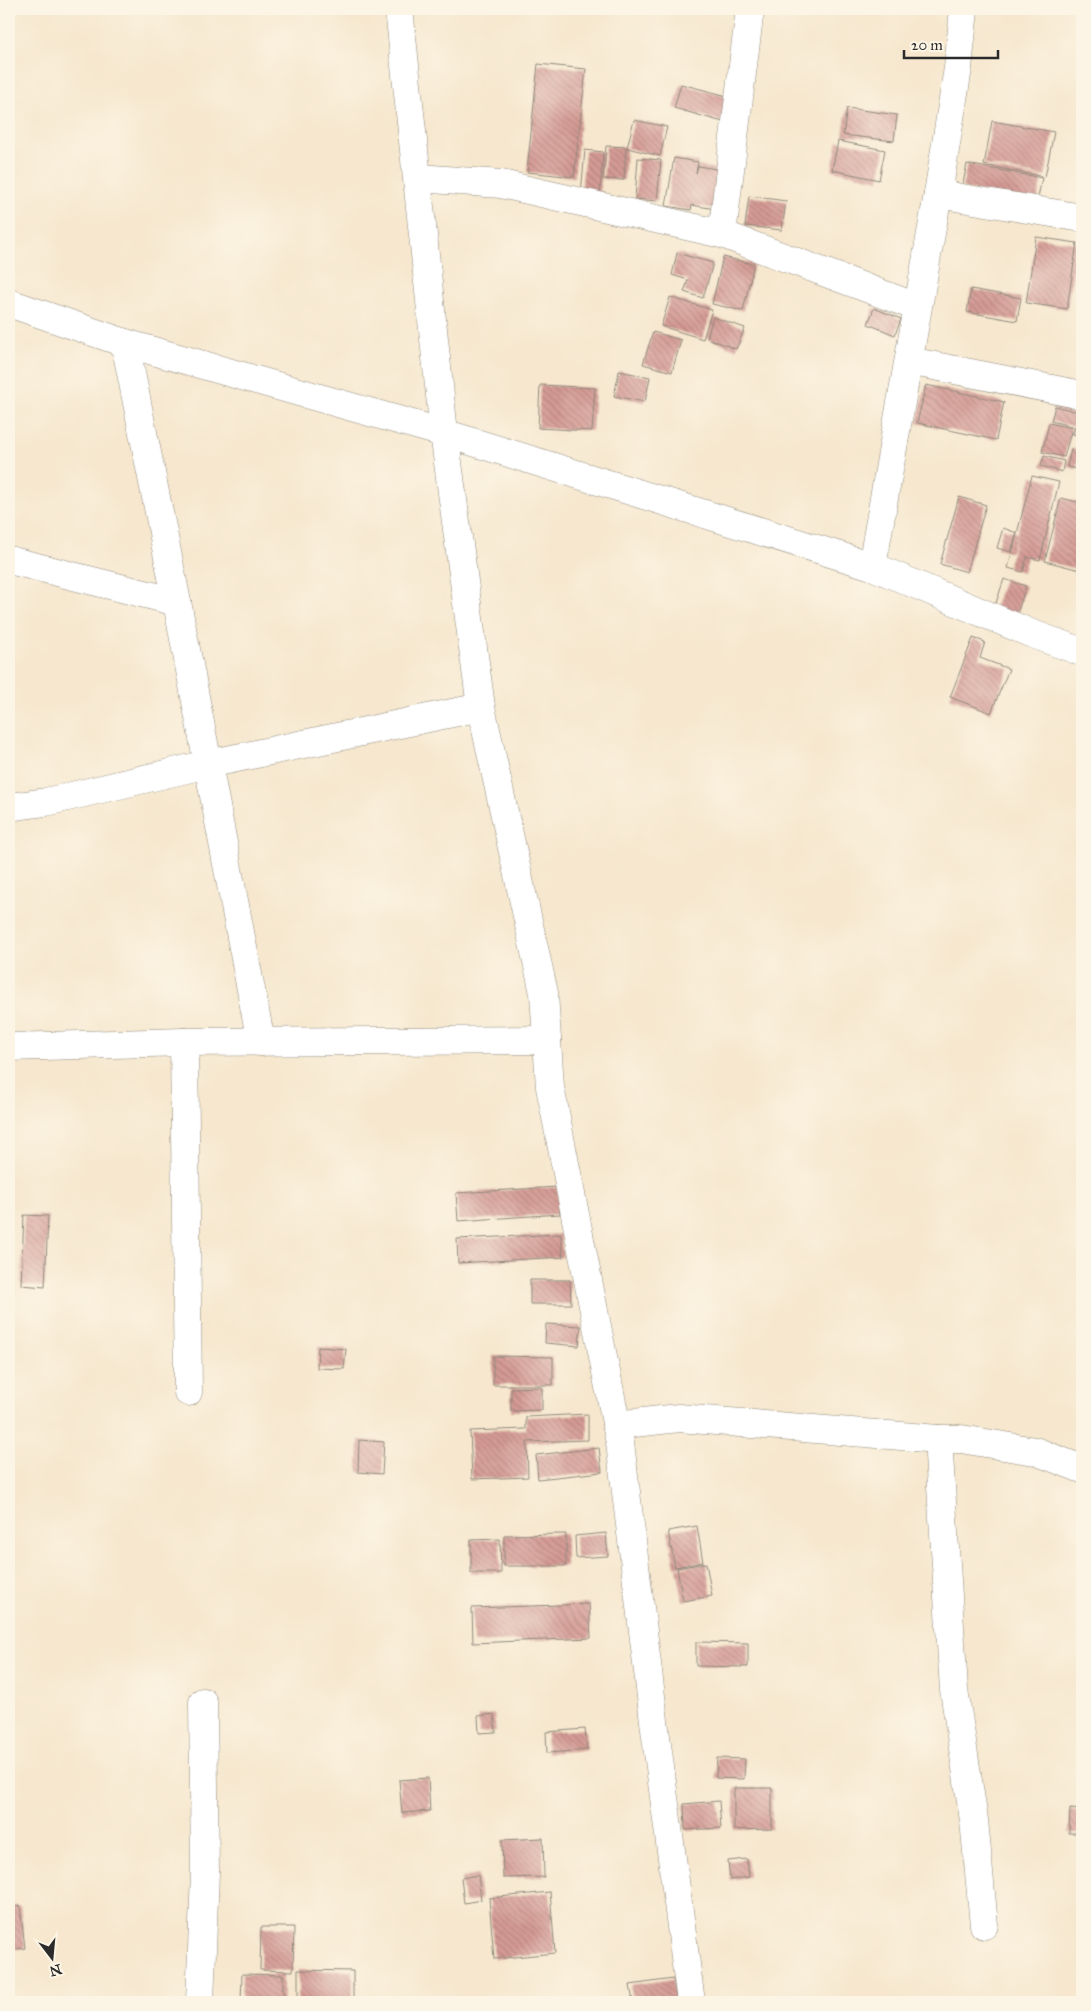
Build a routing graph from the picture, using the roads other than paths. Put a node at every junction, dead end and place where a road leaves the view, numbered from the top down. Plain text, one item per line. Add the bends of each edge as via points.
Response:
1 (399, 9) edge
2 (750, 9) edge
3 (964, 9) edge
4 (418, 178) junction
5 (938, 194) junction
6 (1082, 218) edge
7 (722, 234) junction
8 (9, 303) edge
9 (917, 307) junction
10 (126, 343) junction
11 (909, 360) junction
12 (1082, 395) edge
13 (444, 433) junction
14 (9, 560) edge
15 (872, 566) junction
16 (178, 602) junction
17 (1082, 652) edge
18 (481, 707) junction
19 (208, 764) junction
20 (9, 807) edge
21 (547, 1040) junction
22 (184, 1042) junction
23 (261, 1042) junction
24 (9, 1047) edge
25 (188, 1392) dead end
26 (616, 1425) junction
27 (938, 1439) junction
28 (1082, 1470) edge
29 (203, 1702) dead end
30 (984, 1926) dead end
31 (200, 2002) edge
32 (691, 2002) edge

1 - 4 street
2 - 7 street
3 - 5 street
4 - 7 street via 501,184
4 - 13 street
5 - 6 street
5 - 9 street
7 - 9 street
8 - 10 street
9 - 11 street
10 - 13 street
10 - 16 street
11 - 12 street
11 - 15 street
13 - 15 street
13 - 18 street
14 - 16 street
15 - 17 street
16 - 19 street
18 - 19 street
18 - 21 street via 544,992
19 - 20 street via 46,802
19 - 23 street
21 - 23 street
21 - 26 street via 550,1088
22 - 23 street
22 - 24 street
22 - 25 street
26 - 27 street via 679,1418
26 - 32 street
27 - 28 street via 960,1439 1035,1451
27 - 30 street via 954,1690 974,1820
29 - 31 street via 205,1872

